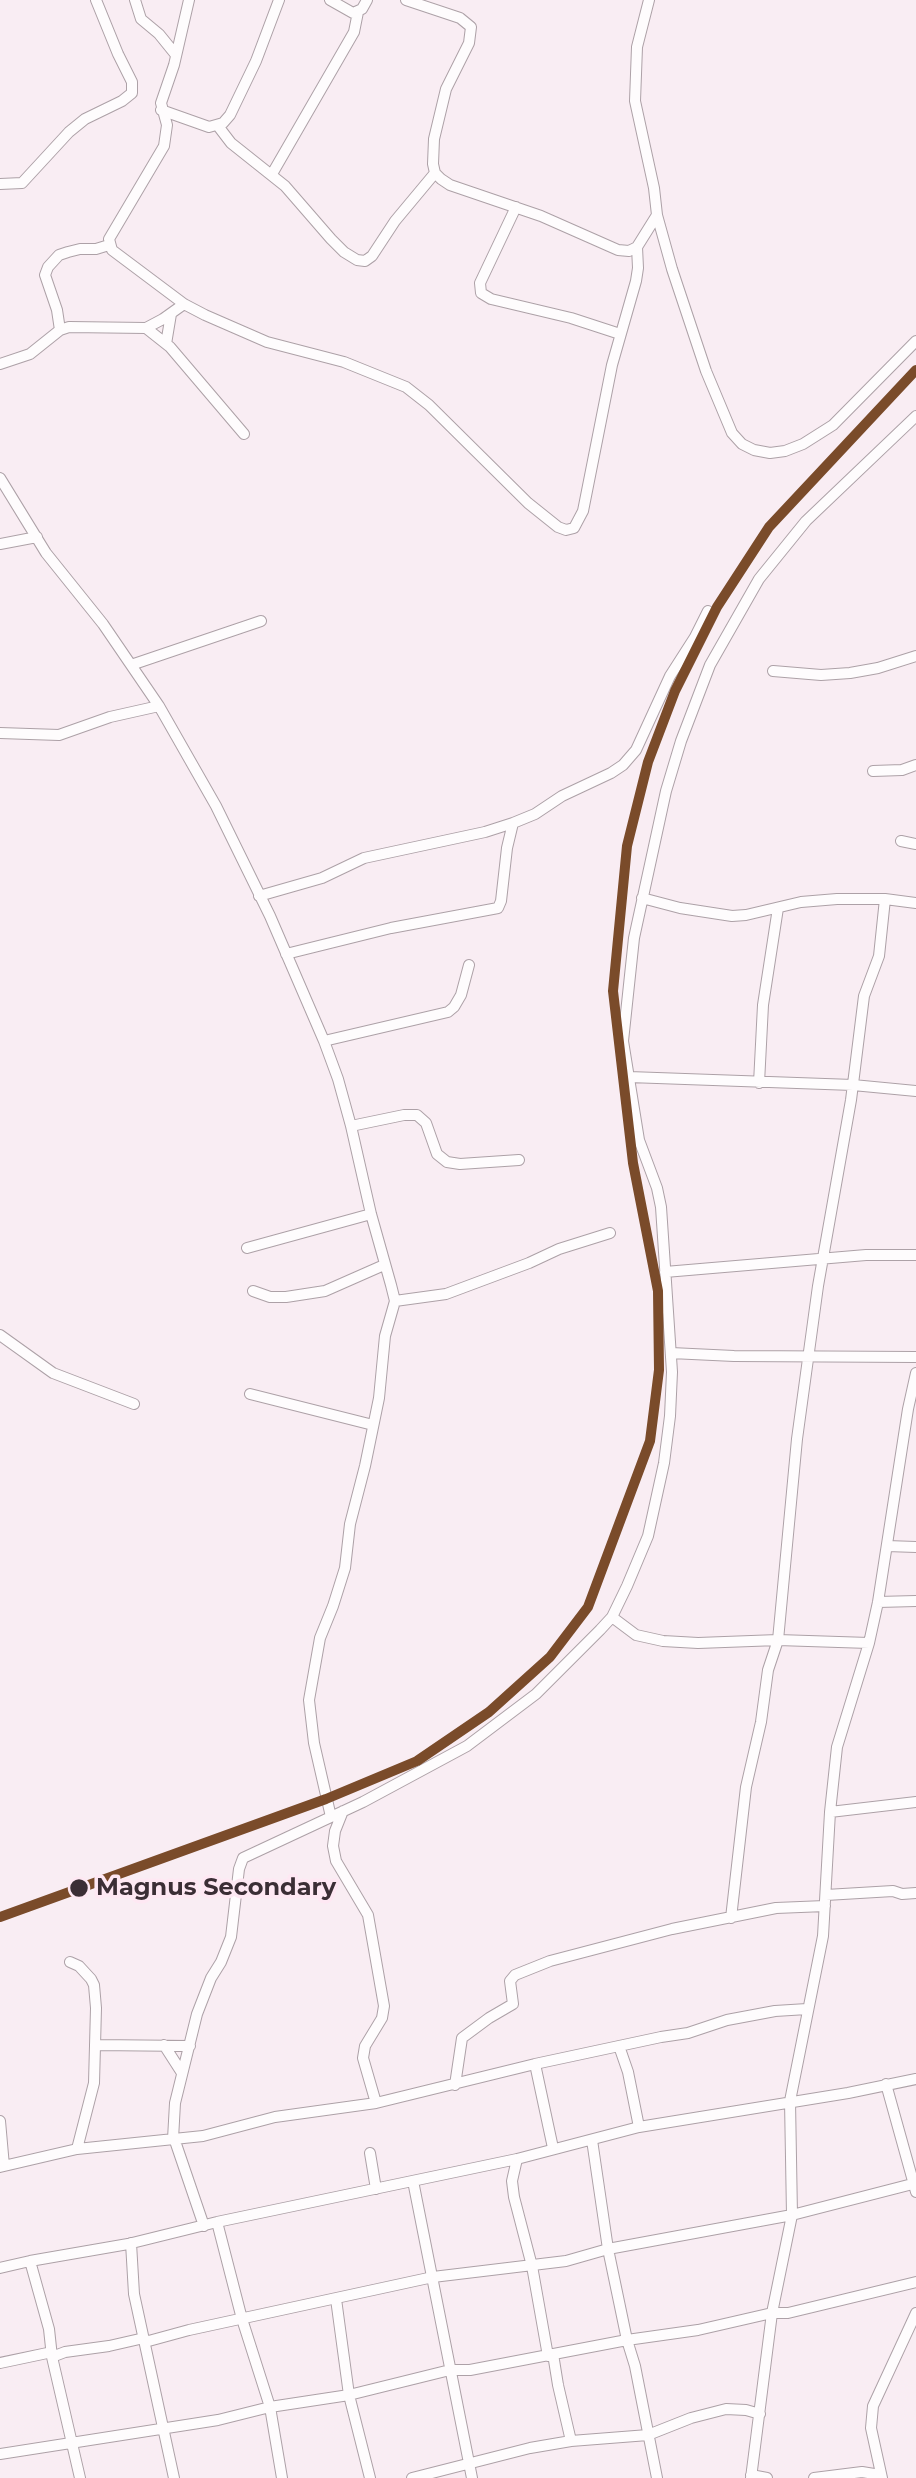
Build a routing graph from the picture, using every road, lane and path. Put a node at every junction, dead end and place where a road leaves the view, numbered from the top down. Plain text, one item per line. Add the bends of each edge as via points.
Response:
1 (96, 0) edge
2 (135, 0) edge
3 (189, 0) edge
4 (279, 0) edge
5 (330, 0) edge
6 (367, 0) edge
7 (407, 0) edge
8 (649, 0) edge
9 (358, 12) junction
10 (176, 55) junction
11 (161, 110) junction
12 (218, 126) junction
13 (435, 173) junction
14 (272, 174) junction
15 (0, 184) edge
16 (516, 207) junction
17 (657, 215) junction
18 (109, 245) junction
19 (637, 247) junction
20 (184, 304) junction
21 (171, 314) junction
22 (145, 328) junction
23 (60, 330) junction
24 (620, 334) junction
25 (916, 341) edge
26 (166, 344) junction
27 (0, 364) edge
28 (916, 416) edge
29 (244, 434) dead end
30 (0, 478) edge
31 (37, 537) junction
32 (0, 544) edge
33 (708, 611) dead end
34 (261, 621) dead end
35 (916, 656) edge
36 (131, 665) junction
37 (773, 671) dead end
38 (159, 706) junction
39 (0, 733) edge
40 (916, 765) edge
41 (873, 771) dead end
42 (513, 823) junction
43 (901, 841) dead end
44 (916, 844) edge
45 (259, 896) junction
46 (642, 898) junction
47 (885, 899) junction
48 (916, 903) edge
49 (778, 908) junction
50 (286, 954) junction
51 (469, 965) dead end
52 (324, 1041) junction
53 (629, 1077) junction
54 (759, 1083) junction
55 (853, 1085) junction
56 (916, 1091) edge
57 (351, 1126) junction
58 (519, 1160) dead end
59 (371, 1214) junction
60 (610, 1233) dead end
61 (247, 1248) dead end
62 (916, 1255) edge
63 (823, 1259) junction
64 (384, 1265) junction
65 (665, 1272) junction
66 (253, 1291) dead end
67 (395, 1301) junction
68 (0, 1335) edge
69 (671, 1353) junction
70 (810, 1357) junction
71 (916, 1357) edge
72 (916, 1373) edge
73 (250, 1394) dead end
74 (134, 1404) dead end
75 (373, 1425) junction
76 (887, 1546) junction
77 (916, 1547) edge
78 (916, 1601) edge
79 (878, 1602) junction
80 (612, 1617) junction
81 (778, 1640) junction
82 (869, 1643) junction
83 (916, 1802) edge
84 (343, 1811) junction
85 (830, 1812) junction
86 (331, 1817) junction
87 (916, 1893) edge
88 (826, 1900) junction
89 (731, 1918) junction
90 (70, 1962) dead end
91 (807, 2009) junction
92 (96, 2045) junction
93 (164, 2045) junction
94 (190, 2046) junction
95 (619, 2046) junction
96 (536, 2064) junction
97 (182, 2073) junction
98 (916, 2079) edge
99 (886, 2084) junction
100 (455, 2085) junction
101 (790, 2101) junction
102 (376, 2103) junction
103 (0, 2121) edge
104 (639, 2127) junction
105 (174, 2138) junction
106 (592, 2140) junction
107 (553, 2148) junction
108 (77, 2149) junction
109 (370, 2153) dead end
110 (517, 2159) junction
111 (2, 2167) edge
112 (413, 2181) junction
113 (915, 2186) edge
114 (376, 2189) junction
115 (792, 2215) junction
116 (217, 2222) junction
117 (204, 2226) junction
118 (131, 2243) junction
119 (608, 2249) junction
120 (30, 2261) junction
121 (531, 2266) junction
122 (0, 2268) edge
123 (433, 2277) junction
124 (916, 2282) edge
125 (336, 2299) junction
126 (772, 2313) junction
127 (916, 2313) edge
128 (242, 2319) junction
129 (144, 2340) junction
130 (627, 2340) junction
131 (52, 2354) junction
132 (551, 2355) junction
133 (0, 2363) edge
134 (450, 2370) junction
135 (349, 2395) junction
136 (270, 2407) junction
137 (760, 2414) junction
138 (163, 2429) junction
139 (648, 2435) junction
140 (571, 2441) junction
141 (72, 2443) junction
142 (0, 2454) edge
143 (470, 2465) junction
144 (751, 2477) edge
145 (80, 2478) edge
146 (174, 2478) edge
147 (282, 2478) edge
148 (370, 2478) edge
149 (412, 2478) edge
150 (472, 2478) edge
151 (657, 2478) edge
152 (768, 2478) edge
153 (814, 2478) edge
154 (880, 2478) edge

1 - 15 street via 132,82 132,93 69,132 22,183
2 - 10 street via 141,19
3 - 10 street
4 - 12 street via 244,87 230,115
5 - 9 street
6 - 9 street
7 - 13 street via 460,18 471,27 439,118 433,151
8 - 17 street via 637,47 635,101
9 - 14 street via 354,32
10 - 11 street
11 - 12 street
11 - 18 street via 167,125 164,146 123,212
12 - 14 street via 231,143
13 - 14 street via 365,261 344,252
13 - 16 street via 450,185
16 - 19 street via 618,250
16 - 24 street via 480,283 481,293
17 - 19 street
17 - 25 street via 719,407 732,433 754,450 785,451 813,438 832,425
18 - 20 street
18 - 23 street via 59,255 48,267
19 - 24 street via 636,281
20 - 21 street
20 - 24 street via 267,342 344,362 406,387 528,503 566,530 575,528 583,511
21 - 22 street
21 - 26 street
22 - 23 street via 81,326
22 - 26 street
23 - 27 street via 30,354
26 - 29 street
28 - 46 street via 806,521 759,579 740,611 710,665 681,741
30 - 31 street
31 - 32 street
31 - 36 street
33 - 42 street via 632,756 611,773
34 - 36 street
35 - 37 street via 850,673
36 - 38 street
38 - 39 street via 59,735
38 - 45 street via 216,806
40 - 41 street
42 - 45 street via 364,858 322,878
42 - 50 street via 498,908
43 - 44 street
45 - 50 street
46 - 49 street via 732,916
46 - 53 street via 623,1041
47 - 48 street
47 - 49 street via 818,900
47 - 55 street via 879,956 864,996
49 - 54 street via 763,1005
50 - 52 street
51 - 52 street via 461,995 449,1012
52 - 57 street
53 - 54 street
53 - 65 street via 639,1140 659,1195
54 - 55 street
55 - 56 street
55 - 63 street
57 - 58 street via 416,1115 426,1123 437,1154 447,1162
57 - 59 street
59 - 61 street
59 - 64 street
60 - 67 street via 446,1294
62 - 63 street
63 - 65 street
63 - 70 street
64 - 66 street via 325,1291 286,1297
64 - 67 street
65 - 69 street
67 - 75 street via 385,1336
68 - 74 street via 53,1373
69 - 70 street
69 - 80 street via 670,1416 657,1496 648,1536
70 - 71 street
70 - 81 street via 797,1439
72 - 76 street
73 - 75 street
75 - 86 street via 350,1524 345,1568 320,1638 309,1700
76 - 77 street
76 - 79 street
78 - 79 street
79 - 82 street
80 - 81 street via 648,1639 698,1643
80 - 84 street via 536,1693 467,1746
81 - 82 street
81 - 89 street via 746,1787
82 - 85 street via 837,1747
83 - 85 street
84 - 86 street
84 - 102 street via 335,1831 336,1861 368,1915 384,2006 363,2058
85 - 88 street
86 - 94 street via 243,1858 231,1937 197,2014
87 - 88 street via 893,1891
88 - 89 street
88 - 91 street
89 - 100 street via 587,1951 515,1975 510,1981 512,2006 462,2038
90 - 92 street via 85,1971 94,1985
91 - 95 street via 727,2020 688,2033
91 - 101 street
92 - 93 street
92 - 108 street via 94,2083
93 - 94 street
93 - 97 street
94 - 97 street
95 - 96 street
95 - 104 street
96 - 100 street
96 - 107 street
97 - 105 street
98 - 99 street
99 - 101 street
99 - 113 street
100 - 102 street
101 - 104 street
101 - 115 street
102 - 105 street via 290,2114 203,2136
103 - 111 street
104 - 106 street
105 - 108 street
105 - 117 street
106 - 107 street
106 - 119 street
107 - 110 street
108 - 111 street
109 - 114 street
110 - 112 street
110 - 121 street via 514,2197
112 - 114 street
112 - 123 street
113 - 115 street
114 - 116 street
115 - 119 street
115 - 126 street
116 - 117 street
116 - 128 street
117 - 118 street
118 - 120 street
118 - 129 street via 132,2280
119 - 121 street
119 - 130 street
120 - 122 street
120 - 131 street
121 - 123 street
121 - 132 street
123 - 125 street
123 - 134 street
124 - 126 street
125 - 128 street
125 - 135 street
126 - 130 street
126 - 137 street
127 - 154 street via 873,2406 871,2428
128 - 129 street
128 - 136 street
129 - 131 street
129 - 138 street
130 - 132 street
130 - 139 street
131 - 133 street
131 - 141 street
132 - 134 street
132 - 140 street
134 - 135 street
134 - 143 street
135 - 136 street
135 - 148 street
136 - 138 street
136 - 147 street
137 - 139 street via 726,2409
137 - 144 street
138 - 141 street
138 - 146 street
139 - 140 street
139 - 151 street
140 - 143 street
141 - 142 street
141 - 145 street
143 - 149 street
143 - 150 street
144 - 152 street
153 - 154 street via 862,2472

